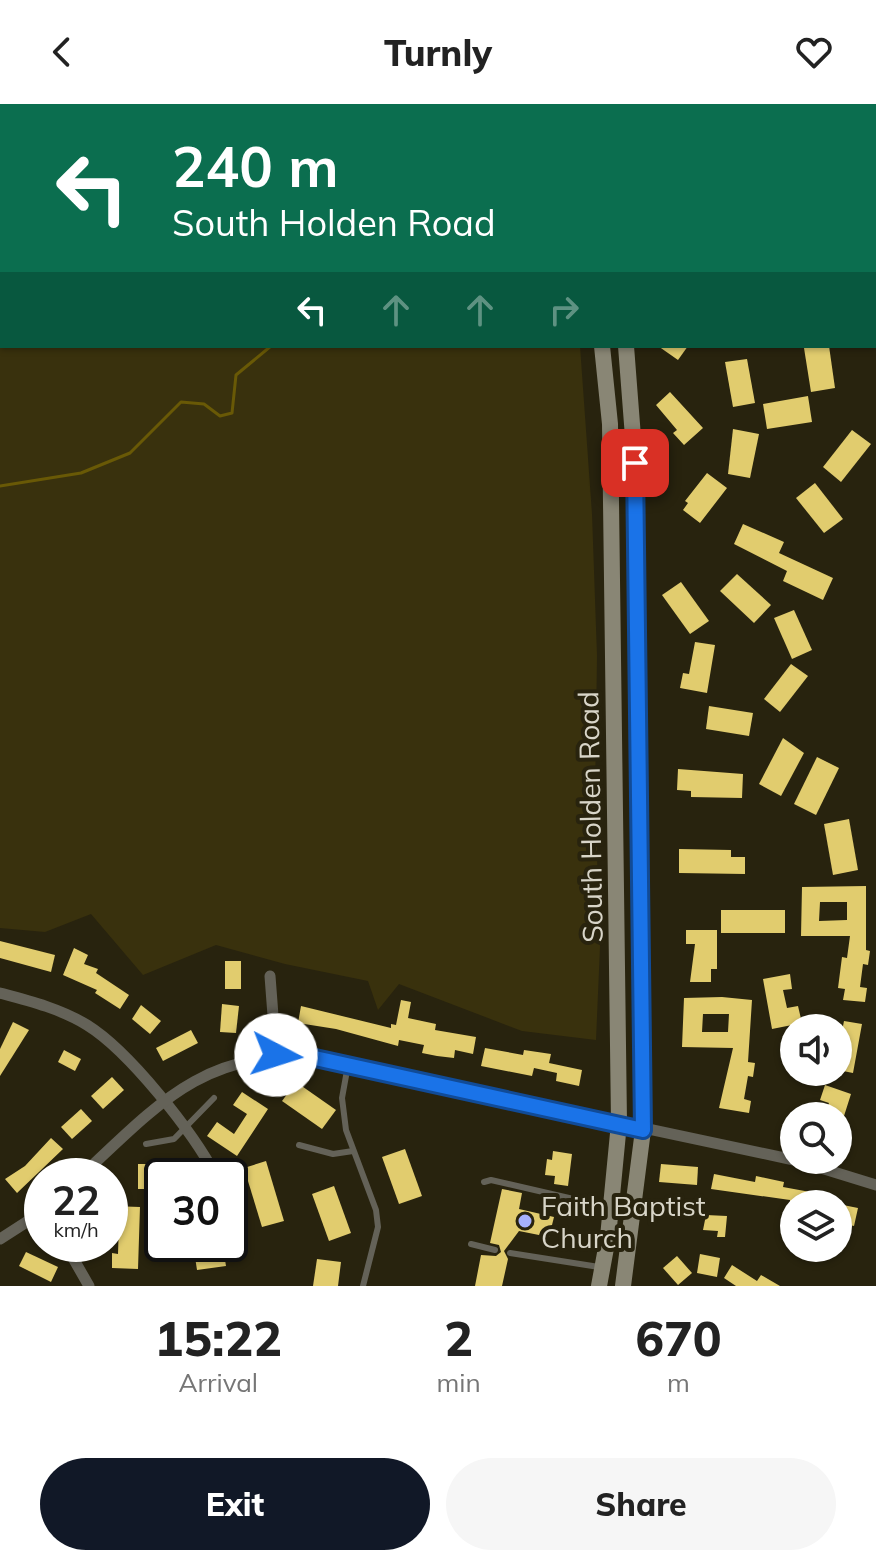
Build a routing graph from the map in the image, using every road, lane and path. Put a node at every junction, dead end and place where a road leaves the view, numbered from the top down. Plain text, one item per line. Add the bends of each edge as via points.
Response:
1 (602, 348) edge
2 (626, 348) edge
3 (270, 976) dead end
4 (0, 993) edge
5 (276, 1055) junction
6 (348, 1065) junction
7 (214, 1098) dead end
8 (162, 1100) junction
9 (619, 1123) junction
10 (184, 1130) junction
11 (643, 1130) junction
12 (146, 1144) dead end
13 (299, 1145) dead end
14 (353, 1151) junction
15 (780, 1156) edge
16 (100, 1158) edge
17 (203, 1158) edge
18 (840, 1174) edge
19 (484, 1182) dead end
20 (876, 1185) edge
21 (611, 1208) junction
22 (24, 1224) edge
23 (0, 1239) edge
24 (471, 1244) dead end
25 (495, 1250) dead end
26 (510, 1253) dead end
27 (76, 1262) edge
28 (603, 1268) junction
29 (89, 1286) edge
30 (363, 1286) edge
31 (599, 1286) edge
32 (623, 1286) edge

1 - 9 main road, South Holden Road via 610,424
2 - 11 main road, South Holden Road via 635,463
3 - 5 street
4 - 8 street via 88,1026 115,1045
5 - 6 street
5 - 8 street via 194,1080
6 - 9 street
6 - 14 lane via 342,1098
7 - 10 lane
8 - 10 street
8 - 16 street
9 - 11 street
9 - 21 main road, South Holden Road
10 - 12 lane via 174,1139
10 - 17 street
11 - 15 street
11 - 32 main road, South Holden Road
13 - 14 lane via 333,1154
14 - 30 lane via 378,1227
18 - 20 street
19 - 21 lane
21 - 28 main road, South Holden Road
22 - 23 street
24 - 25 lane
26 - 28 lane
27 - 29 street
28 - 31 main road, South Holden Road

